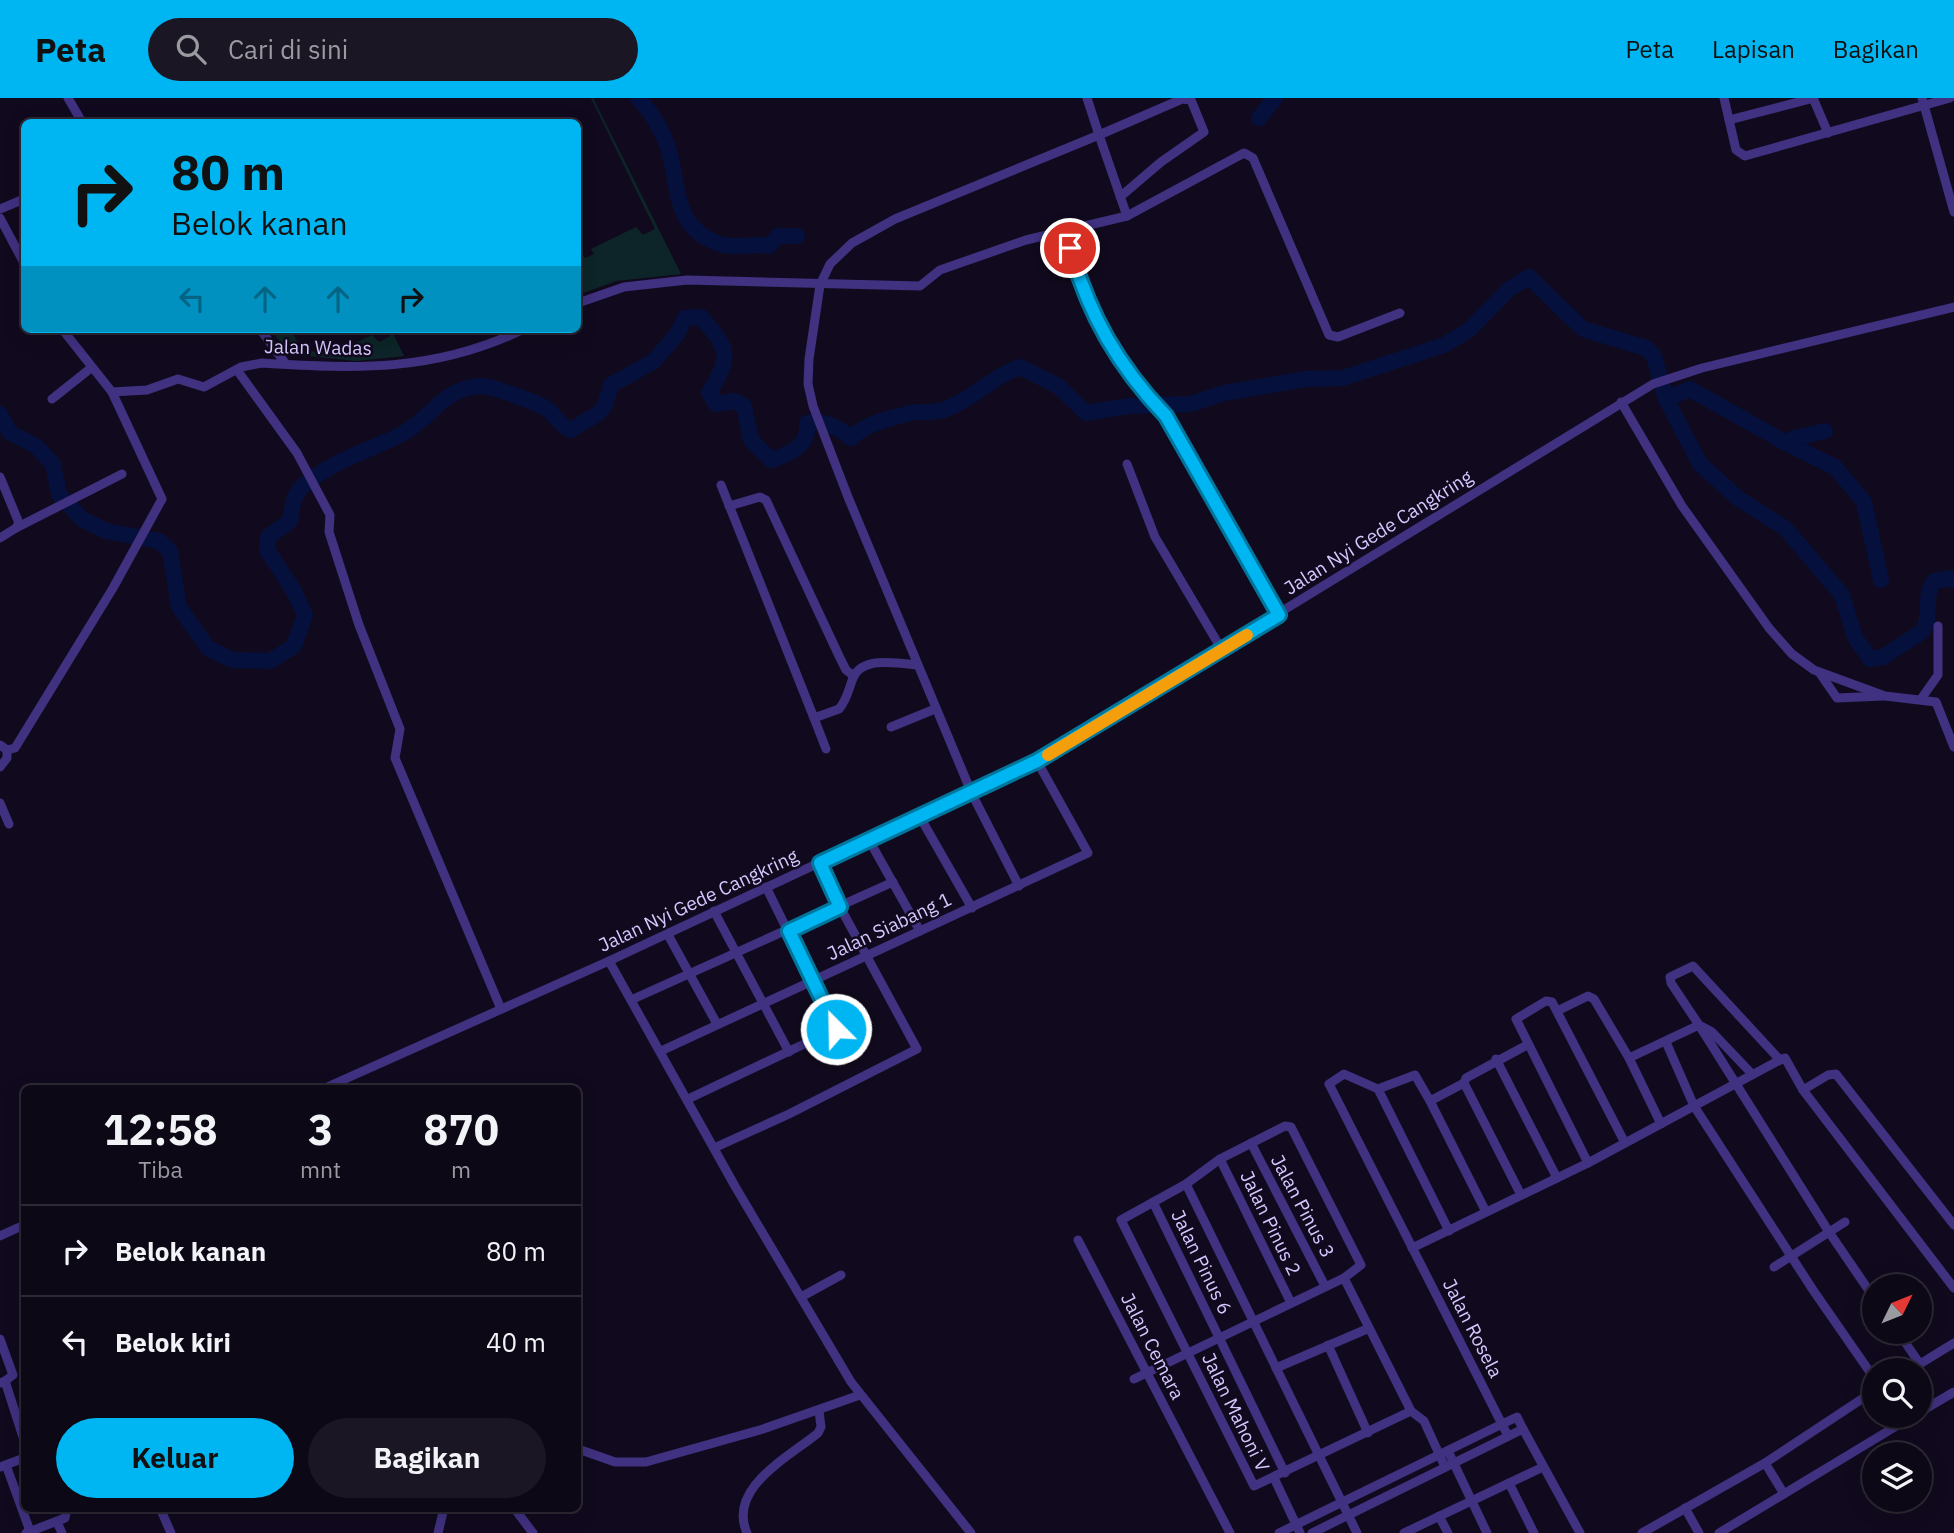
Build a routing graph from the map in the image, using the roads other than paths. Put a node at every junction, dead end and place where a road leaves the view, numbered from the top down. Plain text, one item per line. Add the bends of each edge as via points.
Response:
1 (68, 98) edge
2 (1087, 98) edge
3 (1724, 98) edge
4 (1814, 98) edge
5 (1950, 98) edge
6 (1923, 101) edge
7 (80, 119) edge
8 (1729, 120) junction
9 (1828, 133) junction
10 (1099, 135) junction
11 (1950, 183) edge
12 (1120, 197) junction
13 (21, 199) edge
14 (0, 209) edge
15 (1954, 212) edge
16 (1127, 216) junction
17 (0, 218) edge
18 (1065, 229) junction
19 (21, 257) edge
20 (820, 285) junction
21 (581, 302) edge
22 (1954, 307) edge
23 (1400, 313) dead end
24 (65, 333) edge
25 (263, 333) edge
26 (514, 333) edge
27 (285, 363) junction
28 (91, 368) junction
29 (237, 370) junction
30 (112, 392) junction
31 (52, 399) dead end
32 (1621, 402) junction
33 (1127, 464) dead end
34 (122, 474) dead end
35 (0, 477) edge
36 (721, 485) dead end
37 (729, 506) junction
38 (16, 528) junction
39 (0, 538) edge
40 (1279, 615) junction
41 (1938, 626) dead end
42 (1222, 650) junction
43 (919, 670) junction
44 (1819, 672) junction
45 (854, 676) junction
46 (1885, 696) junction
47 (1921, 699) junction
48 (935, 709) junction
49 (814, 718) junction
50 (891, 727) dead end
51 (4, 747) edge
52 (1954, 747) edge
53 (826, 749) dead end
54 (1037, 761) junction
55 (0, 767) edge
56 (972, 793) junction
57 (0, 803) edge
58 (920, 817) junction
59 (9, 824) dead end
60 (869, 840) junction
61 (820, 863) junction
62 (893, 882) junction
63 (1019, 886) junction
64 (766, 887) junction
65 (840, 907) junction
66 (972, 908) junction
67 (714, 911) junction
68 (789, 931) junction
69 (920, 932) junction
70 (667, 933) junction
71 (738, 954) junction
72 (867, 957) junction
73 (610, 961) junction
74 (688, 975) junction
75 (814, 980) junction
76 (631, 1000) junction
77 (765, 1001) junction
78 (501, 1009) junction
79 (1557, 1012) junction
80 (717, 1024) junction
81 (1699, 1025) junction
82 (1666, 1042) junction
83 (1527, 1045) junction
84 (661, 1051) junction
85 (789, 1052) junction
86 (1629, 1058) junction
87 (1496, 1059) junction
88 (1780, 1060) junction
89 (1752, 1074) junction
90 (1464, 1083) junction
91 (1735, 1084) junction
92 (333, 1085) edge
93 (1378, 1089) junction
94 (1803, 1090) junction
95 (688, 1099) junction
96 (1430, 1101) junction
97 (1694, 1106) junction
98 (1661, 1124) junction
99 (1251, 1143) junction
100 (1625, 1143) junction
101 (714, 1148) junction
102 (1220, 1159) junction
103 (1588, 1163) junction
104 (1557, 1178) junction
105 (1186, 1184) junction
106 (1521, 1195) junction
107 (1153, 1202) junction
108 (1486, 1212) junction
109 (1845, 1222) dead end
110 (1954, 1225) edge
111 (21, 1226) edge
112 (1449, 1231) junction
113 (1829, 1231) junction
114 (0, 1236) edge
115 (1078, 1240) dead end
116 (1412, 1248) junction
117 (1791, 1256) junction
118 (1774, 1267) dead end
119 (841, 1275) dead end
120 (1344, 1278) junction
121 (1862, 1280) edge
122 (1325, 1286) junction
123 (1954, 1288) edge
124 (801, 1297) junction
125 (1291, 1303) junction
126 (1254, 1321) junction
127 (1367, 1329) junction
128 (1219, 1338) junction
129 (0, 1339) edge
130 (1954, 1343) edge
131 (1328, 1345) junction
132 (1188, 1354) junction
133 (1930, 1358) edge
134 (1862, 1360) edge
135 (1276, 1368) junction
136 (1148, 1374) junction
137 (1135, 1379) dead end
138 (2, 1382) edge
139 (1954, 1392) edge
140 (860, 1395) junction
141 (1862, 1399) edge
142 (1932, 1405) edge
143 (820, 1411) junction
144 (1411, 1411) junction
145 (1502, 1424) junction
146 (1893, 1428) edge
147 (1523, 1429) junction
148 (21, 1432) edge
149 (1368, 1433) junction
150 (1508, 1436) junction
151 (581, 1450) edge
152 (1443, 1453) junction
153 (1320, 1456) junction
154 (21, 1459) edge
155 (1765, 1463) junction
156 (1449, 1465) junction
157 (3, 1466) edge
158 (1543, 1467) junction
159 (1285, 1473) junction
160 (1274, 1478) junction
161 (1509, 1483) junction
162 (1784, 1494) junction
163 (1472, 1500) junction
164 (1341, 1502) junction
165 (1685, 1508) junction
166 (68, 1512) edge
167 (162, 1512) edge
168 (443, 1512) edge
169 (517, 1512) edge
170 (1348, 1516) junction
171 (1439, 1516) junction
172 (57, 1522) junction
173 (1298, 1529) edge
174 (28, 1532) edge
175 (62, 1533) edge
176 (171, 1533) edge
177 (438, 1533) edge
178 (533, 1533) edge
179 (747, 1533) edge
180 (971, 1533) edge
181 (1230, 1533) edge
182 (1279, 1533) edge
183 (1312, 1533) edge
184 (1357, 1533) edge
185 (1405, 1533) edge
186 (1448, 1533) edge
187 (1487, 1533) edge
188 (1534, 1533) edge
189 (1580, 1533) edge
190 (1642, 1533) edge
191 (1699, 1533) edge
192 (1719, 1533) edge

1 - 7 street
2 - 10 street
3 - 8 street
4 - 8 street
4 - 9 street
5 - 6 street
6 - 9 street
6 - 11 street
8 - 9 street via 1740,155
10 - 12 street
10 - 12 street via 1185,98 1194,103 1204,125 1200,136
10 - 20 street via 860,236 830,264
11 - 15 street
12 - 16 street
13 - 14 street
16 - 18 street
16 - 23 street via 1247,153 1329,335 1338,337
17 - 19 street
18 - 20 street via 940,270 920,286
18 - 40 street via 1094,317 1146,395 1166,416
20 - 21 street via 665,281 624,287
20 - 43 street via 808,384
22 - 32 street, Jalan Nyi Gede Cangkring via 1670,377
24 - 28 street
25 - 27 street
26 - 27 street, Jalan Wadas via 447,359 400,365
27 - 29 street, Jalan Wadas
28 - 30 street
28 - 31 street
29 - 30 street, Jalan Wadas via 204,387 178,379 148,390
29 - 78 street via 311,476 330,515 328,532 400,729 395,758 399,770
30 - 51 street via 162,496 15,748
32 - 40 street, Jalan Nyi Gede Cangkring
32 - 44 street via 1682,506 1769,628 1792,654
33 - 42 street via 1153,532
34 - 38 street
35 - 38 street via 18,519
36 - 37 street
37 - 45 street via 760,497 766,500 840,658
37 - 49 street
38 - 39 street
40 - 42 street, Jalan Nyi Gede Cangkring
41 - 47 street via 1938,675
42 - 54 street, Jalan Nyi Gede Cangkring
43 - 45 street via 869,664
43 - 48 street
44 - 46 street
44 - 46 street via 1837,698
45 - 49 street via 839,709
46 - 47 street
47 - 52 street via 1936,702
48 - 50 street
48 - 56 street
49 - 53 street
51 - 55 street via 7,758
54 - 56 street, Jalan Nyi Gede Cangkring
54 - 63 street, Jalan Siabang 1 via 1088,853
56 - 58 street, Jalan Nyi Gede Cangkring
56 - 63 street
57 - 59 street
58 - 60 street, Jalan Nyi Gede Cangkring
58 - 66 street
60 - 61 street, Jalan Nyi Gede Cangkring
60 - 62 street
61 - 64 street, Jalan Nyi Gede Cangkring
61 - 65 street
62 - 65 street
62 - 69 street
63 - 66 street, Jalan Siabang 1
64 - 67 street, Jalan Nyi Gede Cangkring
64 - 68 street
65 - 68 street
65 - 72 street
66 - 69 street, Jalan Siabang 1
67 - 70 street, Jalan Nyi Gede Cangkring
67 - 71 street
68 - 71 street
68 - 75 street
69 - 72 street, Jalan Siabang 1
70 - 73 street, Jalan Nyi Gede Cangkring
70 - 74 street
71 - 74 street
71 - 77 street
72 - 75 street, Jalan Siabang 1
72 - 101 street via 916,1051
73 - 76 street
73 - 78 street, Jalan Nyi Gede Cangkring
74 - 76 street
74 - 80 street
75 - 77 street, Jalan Siabang 1
75 - 85 street via 836,1029
76 - 84 street
77 - 80 street, Jalan Siabang 1
77 - 85 street
78 - 92 street, Jalan Nyi Gede Cangkring
79 - 83 street via 1546,1000 1516,1017
79 - 86 street via 1591,996
79 - 100 street
80 - 84 street, Jalan Siabang 1
81 - 82 street
81 - 88 street via 1670,980 1690,966 1697,968
81 - 89 street via 1712,1032
81 - 91 street
82 - 86 street
82 - 97 street
83 - 87 street
83 - 103 street
84 - 95 street
85 - 95 street
86 - 98 street
87 - 90 street
87 - 104 street
88 - 89 street
88 - 94 street via 1785,1058
89 - 91 street
90 - 96 street
90 - 106 street
91 - 97 street
91 - 113 street
93 - 96 street via 1415,1075
93 - 112 street
93 - 116 street, Jalan Rosela via 1344,1074 1329,1084
94 - 110 street via 1836,1074
94 - 123 street
95 - 101 street
96 - 108 street
97 - 98 street
97 - 117 street
98 - 100 street
99 - 102 street
99 - 120 street via 1291,1127 1361,1265
99 - 122 street, Jalan Pinus 3
100 - 103 street
101 - 124 street
102 - 105 street
102 - 125 street, Jalan Pinus 2
103 - 104 street
104 - 106 street
105 - 107 street
105 - 126 street
106 - 108 street
107 - 128 street, Jalan Pinus 6
107 - 132 street, Jalan Mahoni V via 1121,1223
108 - 112 street
109 - 113 street
111 - 114 street
112 - 116 street
113 - 117 street
113 - 121 street
115 - 136 street, Jalan Cemara
116 - 145 street, Jalan Rosela
117 - 118 street
117 - 134 street
119 - 124 street
120 - 122 street
120 - 127 street
122 - 125 street
124 - 140 street
125 - 126 street
126 - 128 street
126 - 135 street
127 - 131 street
127 - 144 street
128 - 132 street
128 - 159 street, Jalan Pinus 6
129 - 138 street via 13,1376
130 - 133 street
131 - 135 street
131 - 149 street
132 - 136 street
132 - 160 street, Jalan Mahoni V via 1254,1486
135 - 153 street
136 - 137 street
136 - 181 street, Jalan Cemara
138 - 148 street
139 - 142 street
140 - 143 street
140 - 180 street
141 - 155 street
143 - 151 street via 646,1462 615,1462
143 - 179 street via 818,1433 752,1486 742,1517
144 - 149 street
144 - 152 street via 1424,1420
145 - 147 street via 1517,1417
145 - 150 street, Jalan Rosela
145 - 152 street
146 - 162 street
147 - 150 street
147 - 158 street
149 - 153 street
150 - 156 street
152 - 156 street
152 - 164 street
153 - 159 street
153 - 164 street
154 - 157 street
155 - 162 street
155 - 165 street
156 - 163 street
156 - 170 street
157 - 174 street
158 - 161 street
158 - 189 street
159 - 160 street
160 - 173 street
161 - 163 street
161 - 188 street
162 - 192 street
163 - 171 street
163 - 187 street
164 - 170 street
164 - 173 street
165 - 190 street
165 - 191 street
166 - 172 street
167 - 176 street
168 - 177 street
169 - 178 street
170 - 183 street
170 - 184 street
171 - 185 street
171 - 186 street
172 - 174 street
172 - 175 street
173 - 182 street

